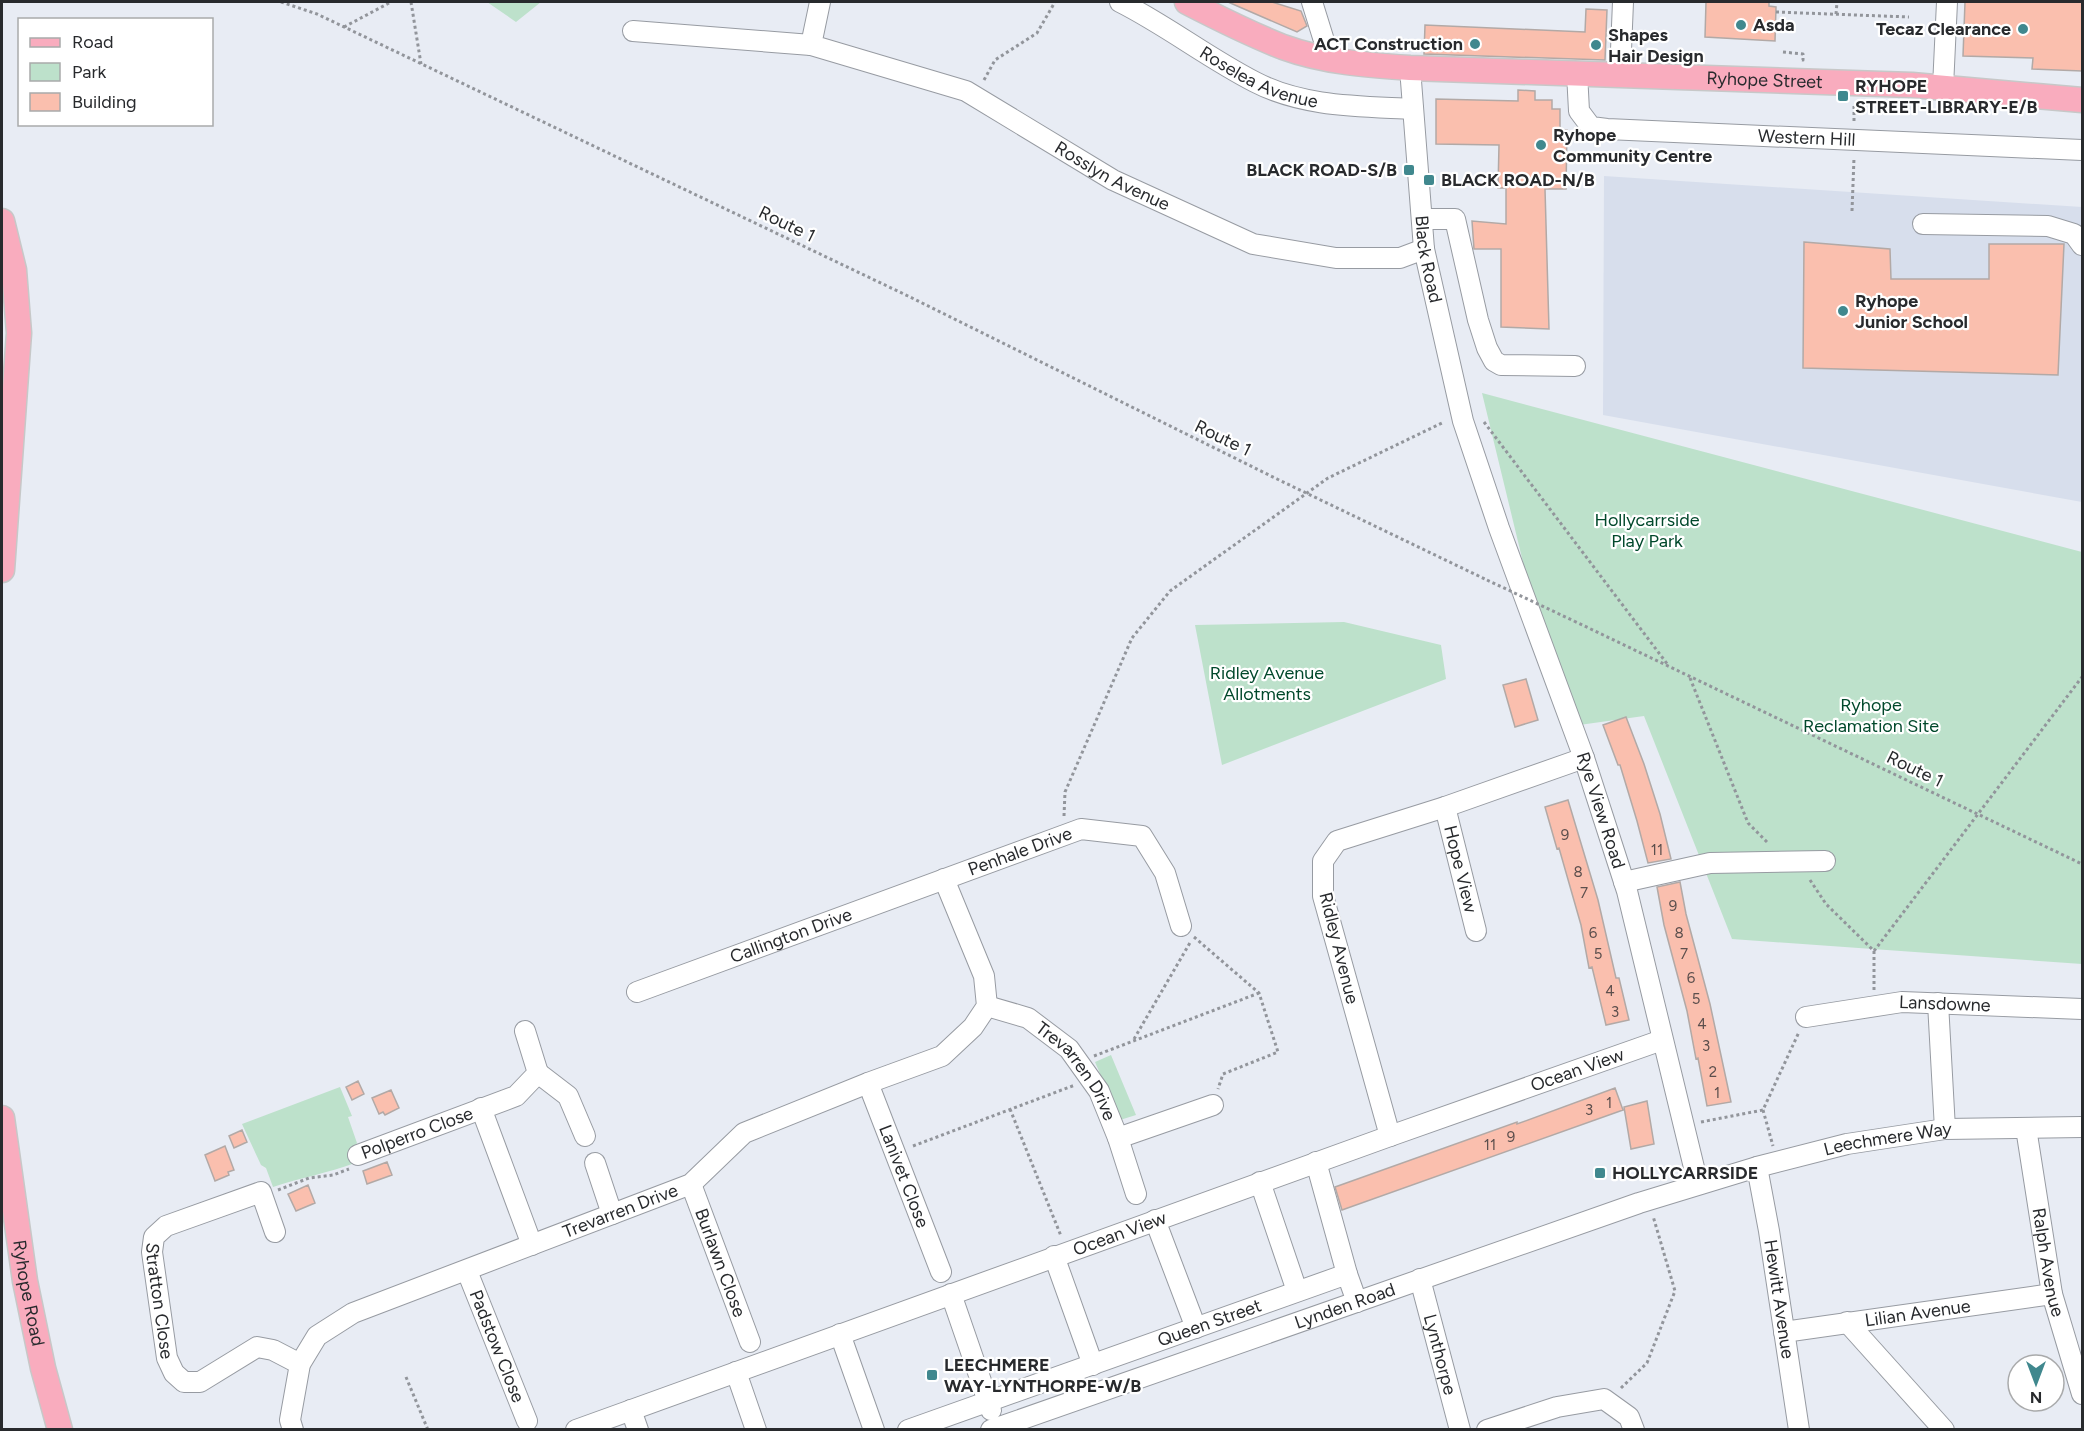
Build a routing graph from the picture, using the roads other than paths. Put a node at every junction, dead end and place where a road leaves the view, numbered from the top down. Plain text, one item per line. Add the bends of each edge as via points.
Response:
1 (820, 2) edge
2 (1120, 2) edge
3 (1187, 2) edge
4 (1312, 2) edge
5 (1623, 2) edge
6 (1947, 2) edge
7 (633, 31) dead end
8 (811, 45) junction
9 (1330, 60) junction
10 (1410, 69) junction
11 (1576, 73) junction
12 (1620, 74) junction
13 (1943, 87) junction
14 (2082, 100) edge
15 (1413, 109) junction
16 (2082, 150) edge
17 (1422, 219) junction
18 (2, 220) edge
19 (1923, 224) dead end
20 (2082, 245) edge
21 (1424, 249) junction
22 (1575, 366) dead end
23 (1472, 446) joint
24 (2, 570) edge
25 (1584, 758) junction
26 (1445, 807) junction
27 (1825, 861) dead end
28 (944, 879) junction
29 (1624, 882) junction
30 (1187, 931) road end
31 (1476, 931) dead end
32 (637, 992) dead end
33 (1938, 1003) junction
34 (987, 1006) junction
35 (2082, 1009) edge
36 (1806, 1017) road end
37 (525, 1031) dead end
38 (1662, 1040) junction
39 (538, 1073) junction
40 (868, 1083) junction
41 (1213, 1106) road end
42 (481, 1108) junction
43 (2, 1118) edge
44 (2082, 1127) edge
45 (2026, 1128) junction
46 (1945, 1129) junction
47 (585, 1136) dead end
48 (1390, 1136) junction
49 (1118, 1138) junction
50 (358, 1155) road end
51 (1316, 1162) junction
52 (595, 1163) dead end
53 (1757, 1167) junction
54 (1260, 1182) junction
55 (691, 1184) junction
56 (1698, 1184) junction
57 (1136, 1194) dead end
58 (612, 1214) junction
59 (1155, 1220) junction
60 (275, 1232) dead end
61 (532, 1245) junction
62 (1061, 1254) junction
63 (466, 1270) junction
64 (941, 1272) dead end
65 (1347, 1274) junction
66 (1420, 1279) junction
67 (1298, 1291) junction
68 (951, 1294) junction
69 (2052, 1294) junction
70 (1357, 1302) junction
71 (1847, 1322) junction
72 (1196, 1328) junction
73 (1784, 1332) junction
74 (840, 1334) junction
75 (750, 1342) dead end
76 (300, 1364) junction
77 (1093, 1365) junction
78 (736, 1372) junction
79 (2082, 1394) edge
80 (988, 1400) junction
81 (631, 1410) junction
82 (527, 1421) dead end
83 (995, 1429) edge
84 (60, 1430) edge
85 (293, 1430) edge
86 (576, 1430) edge
87 (638, 1430) edge
88 (756, 1430) edge
89 (874, 1430) edge
90 (908, 1430) edge
91 (1460, 1430) edge
92 (1487, 1430) edge
93 (1634, 1430) edge
94 (1799, 1430) edge
95 (1944, 1430) edge

1 - 8 street
2 - 15 street, Roselea Avenue via 1255,82 1285,93 1344,106
3 - 9 main road, Ryhope Street via 1284,47
4 - 9 street
5 - 12 street
6 - 13 street
7 - 8 street, Rosslyn Avenue
8 - 21 street, Rosslyn Avenue via 966,91 1113,180 1253,244 1336,258 1400,258
9 - 10 main road, Ryhope Street
10 - 11 main road, Ryhope Street
10 - 15 street, Black Road
11 - 12 main road, Ryhope Street
11 - 16 street, Western Hill via 1578,111 1591,127
12 - 13 main road, Ryhope Street
13 - 14 main road, Ryhope Street
15 - 17 street, Black Road
17 - 21 street, Black Road
17 - 22 street via 1455,219 1478,320 1494,361 1501,365
18 - 24 main road via 14,270 19,333
19 - 20 street via 2048,226 2074,234
21 - 23 street, Black Road
23 - 25 street, Rye View Road
25 - 26 street, Ridley Avenue
25 - 29 street, Rye View Road
26 - 31 street, Hope View
26 - 48 street, Ridley Avenue via 1337,841 1323,861 1323,896
27 - 29 street via 1710,863
28 - 30 street, Penhale Drive via 1081,829 1142,836 1165,873
28 - 32 street, Callington Drive
28 - 34 street via 984,976
29 - 38 street, Rye View Road
33 - 35 street, Lansdowne
33 - 36 street, Lansdowne via 1902,1002
33 - 46 street
34 - 40 street, Trevarren Drive via 973,1027 942,1056
34 - 49 street, Trevarren Drive via 1028,1018 1069,1048 1099,1091
37 - 39 street
38 - 48 street, Ocean View
38 - 56 street, Rye View Road
39 - 42 street, Polperro Close via 516,1096
39 - 47 street via 568,1096
40 - 55 street, Trevarren Drive via 744,1133
40 - 64 street, Lanivet Close
41 - 49 street, Trevarren Drive
42 - 50 street, Polperro Close
42 - 61 street, Polperro Close
43 - 84 main road, Ryhope Road via 25,1281
44 - 45 street, Leechmere Way
45 - 46 street, Leechmere Way
45 - 69 street, Ralph Avenue
46 - 53 street, Leechmere Way via 1847,1144
48 - 51 street, Ocean View
49 - 57 street, Trevarren Drive
51 - 54 street, Ocean View
51 - 65 street
52 - 58 street
53 - 56 street, Leechmere Way
53 - 73 street, Hewitt Avenue
54 - 59 street, Ocean View
54 - 67 street
55 - 58 street, Trevarren Drive
55 - 75 street, Burlawn Close
56 - 66 street, Lynden Road
58 - 61 street, Trevarren Drive
59 - 62 street, Ocean View
59 - 72 street
60 - 76 street, Stratton Close via 261,1192 166,1226 154,1237 152,1252 167,1358 184,1382 200,1382 257,1347 273,1350
61 - 63 street, Trevarren Drive
62 - 68 street, Ocean View
62 - 77 street
63 - 76 street, Trevarren Drive via 353,1313 317,1336
63 - 82 street, Padstow Close
65 - 67 street, Queen Street
65 - 70 street
66 - 70 street, Lynden Road
66 - 91 street, Lynthorpe
67 - 72 street, Queen Street
68 - 74 street, Ocean View
68 - 80 street
69 - 71 street, Lilian Avenue
69 - 79 street, Ralph Avenue
70 - 83 street, Lynden Road
71 - 73 street, Lilian Avenue
71 - 95 street
72 - 77 street, Queen Street
73 - 94 street, Hewitt Avenue
74 - 78 street, Ocean View
74 - 89 street
76 - 85 street, Trevarren Drive via 290,1420
77 - 80 street, Queen Street
78 - 81 street, Ocean View
78 - 88 street
80 - 83 street
80 - 90 street, Queen Street
81 - 86 street, Ocean View
81 - 87 street
92 - 93 street via 1557,1407 1604,1400 1629,1417

